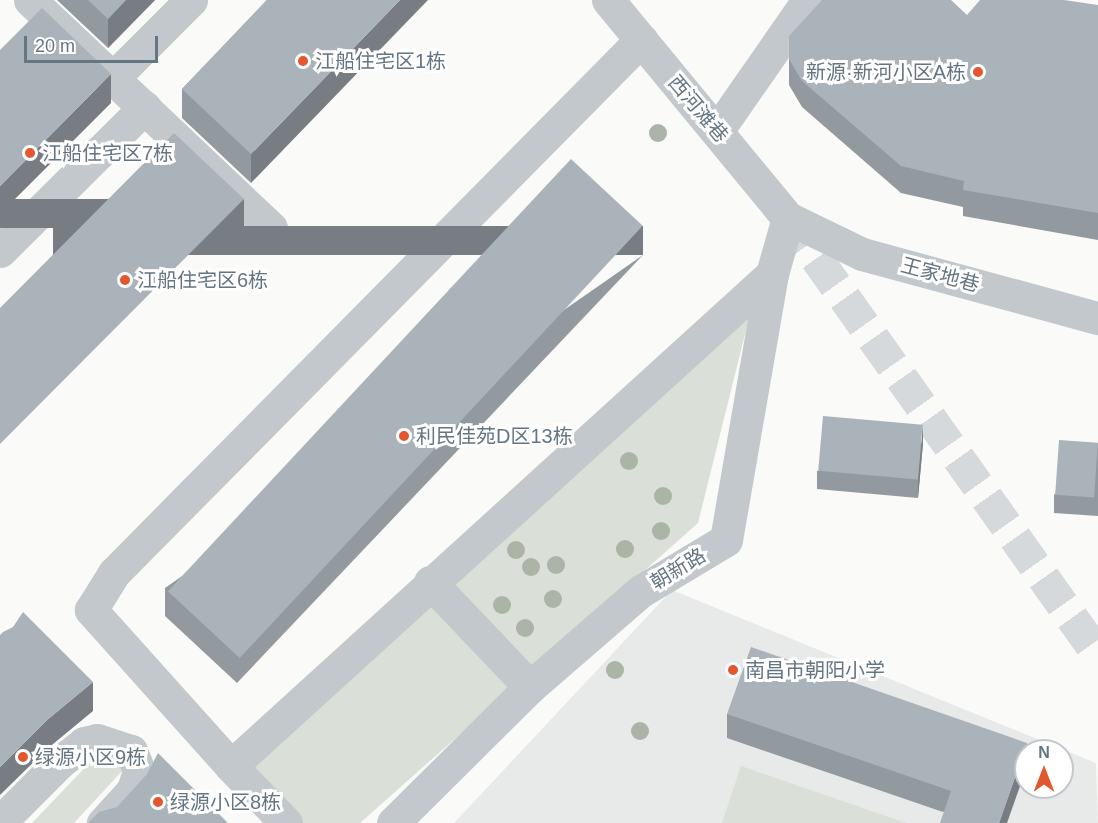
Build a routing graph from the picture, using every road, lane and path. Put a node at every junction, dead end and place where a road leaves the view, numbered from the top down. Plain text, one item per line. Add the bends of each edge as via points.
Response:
1 (30, 0) edge
2 (191, 0) edge
3 (608, 0) edge
4 (808, 0) edge
5 (640, 40) junction
6 (114, 77) junction
7 (145, 107) junction
8 (717, 131) junction
9 (788, 218) junction
10 (271, 228) dead end
11 (0, 251) edge
12 (772, 274) junction
13 (1098, 318) edge
14 (430, 582) junction
15 (530, 687) junction
16 (231, 766) junction
17 (0, 822) edge
18 (103, 823) edge
19 (286, 823) edge
20 (393, 823) edge

1 - 6 street
2 - 6 street
3 - 5 street, 西河滩巷
4 - 8 street
5 - 8 street, 西河滩巷
5 - 16 street via 114,573 91,610
6 - 7 street
7 - 10 street
7 - 11 street
8 - 9 street, 西河滩巷
9 - 12 street, 朝新路
9 - 13 street, 王家地巷 via 862,254
12 - 14 street
12 - 15 street, 朝新路 via 726,540 641,591
14 - 15 street
14 - 16 street
15 - 20 street, 朝新路
16 - 19 street
17 - 18 street via 60,762 84,743 97,740 131,751 139,771 133,790

